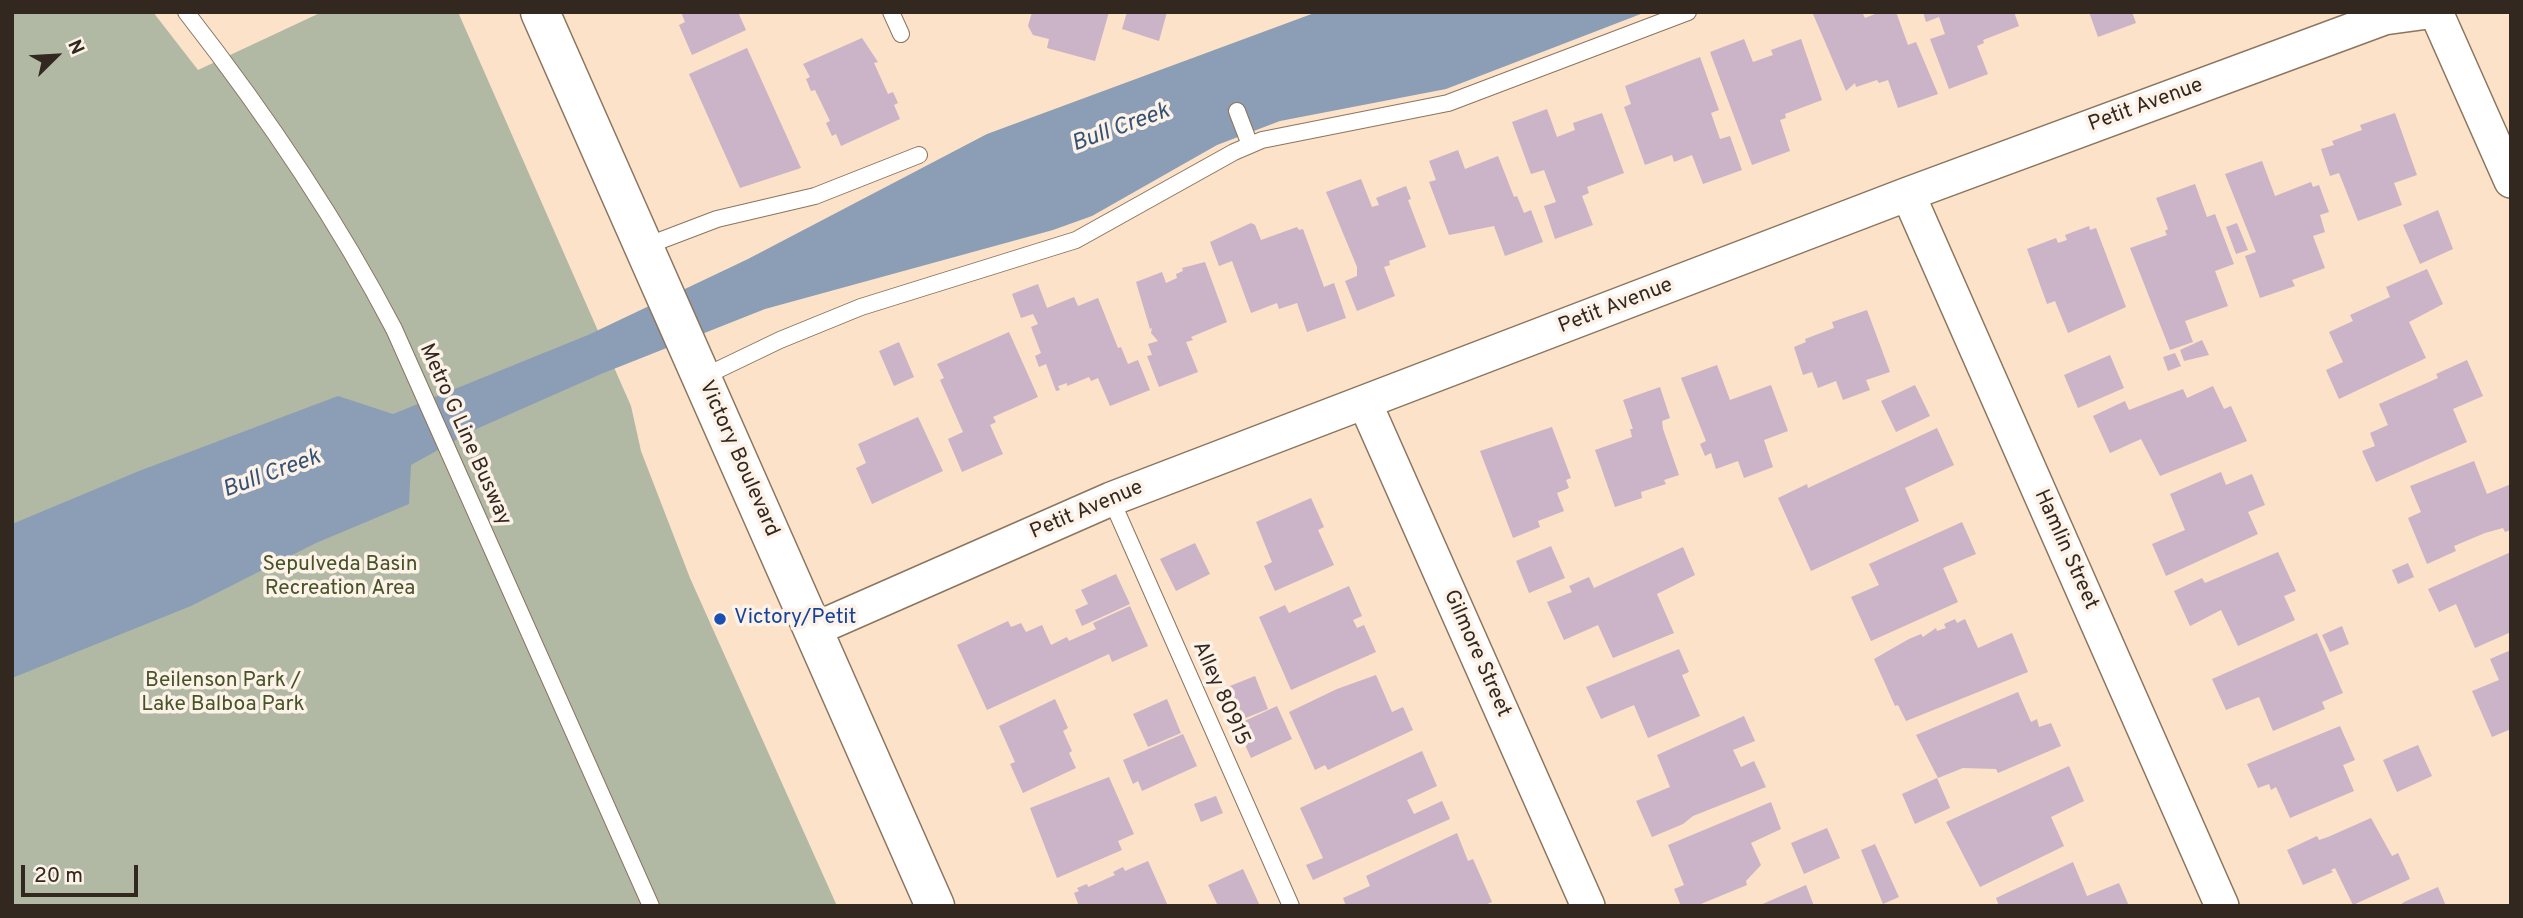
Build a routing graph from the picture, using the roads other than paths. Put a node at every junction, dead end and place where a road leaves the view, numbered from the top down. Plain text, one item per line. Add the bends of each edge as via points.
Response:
1 (186, 12) edge
2 (540, 12) edge
3 (891, 12) edge
4 (1688, 12) edge
5 (2428, 12) edge
6 (2436, 12) edge
7 (901, 34) dead end
8 (1237, 111) dead end
9 (1250, 145) junction
10 (919, 155) dead end
11 (2511, 181) edge
12 (1908, 194) junction
13 (650, 257) junction
14 (699, 369) junction
15 (1365, 403) junction
16 (1111, 499) junction
17 (813, 630) junction
18 (651, 906) edge
19 (935, 906) edge
20 (1291, 906) edge
21 (1588, 906) edge
22 (2222, 906) edge

1 - 18 lane, Metro G Line Busway via 248,91 308,180 394,329
2 - 13 main road, Victory Boulevard
3 - 7 lane
4 - 9 lane via 1448,103
5 - 12 street, Petit Avenue via 2384,18
6 - 11 street
8 - 9 lane
9 - 14 lane via 1076,240 861,307
10 - 13 lane via 815,196 717,219
12 - 15 street, Petit Avenue
12 - 22 street, Hamlin Street
13 - 14 main road, Victory Boulevard
14 - 17 main road, Victory Boulevard
15 - 16 street, Petit Avenue
15 - 21 street, Gilmore Street
16 - 17 street, Petit Avenue
16 - 20 lane, Alley 80915
17 - 19 main road, Victory Boulevard

